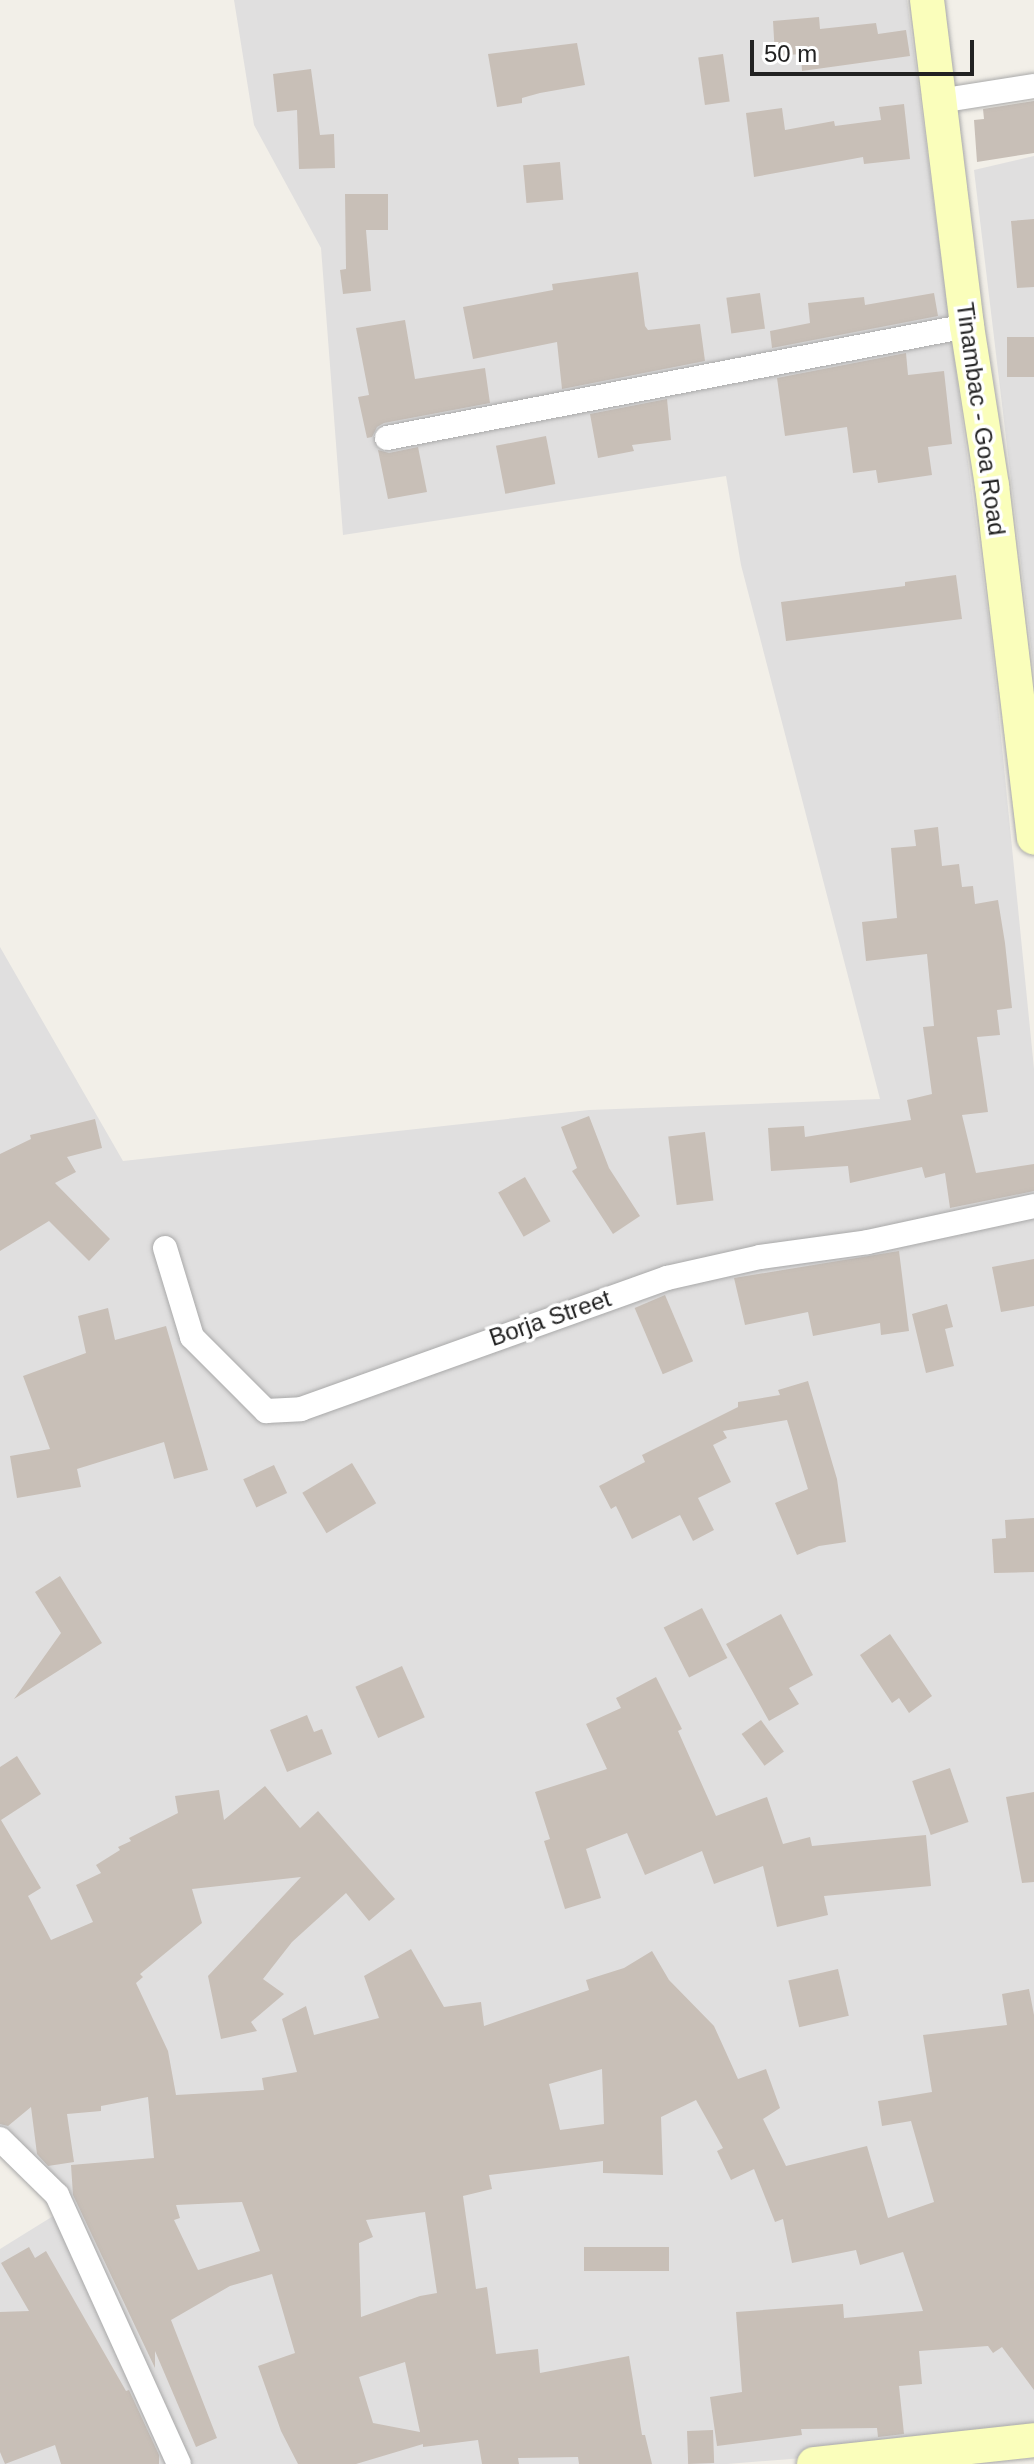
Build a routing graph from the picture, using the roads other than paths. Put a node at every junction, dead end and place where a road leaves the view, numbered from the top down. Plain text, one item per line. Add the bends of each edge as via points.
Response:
1 (927, 0) edge
2 (1034, 86) edge
3 (939, 101) junction
4 (967, 326) junction
5 (387, 438) dead end
6 (1034, 838) edge
7 (1034, 1206) edge
8 (165, 1248) dead end
9 (0, 2139) edge
10 (1034, 2440) edge
11 (179, 2464) edge
12 (814, 2464) edge

1 - 3 main road, Tinambac - Goa Road
2 - 3 street
3 - 4 main road, Tinambac - Goa Road
4 - 5 street
4 - 6 main road, Tinambac - Goa Road via 992,486
7 - 8 street, Borja Street via 667,1278 301,1409 266,1411 192,1337
9 - 11 street via 57,2195
10 - 12 main road

